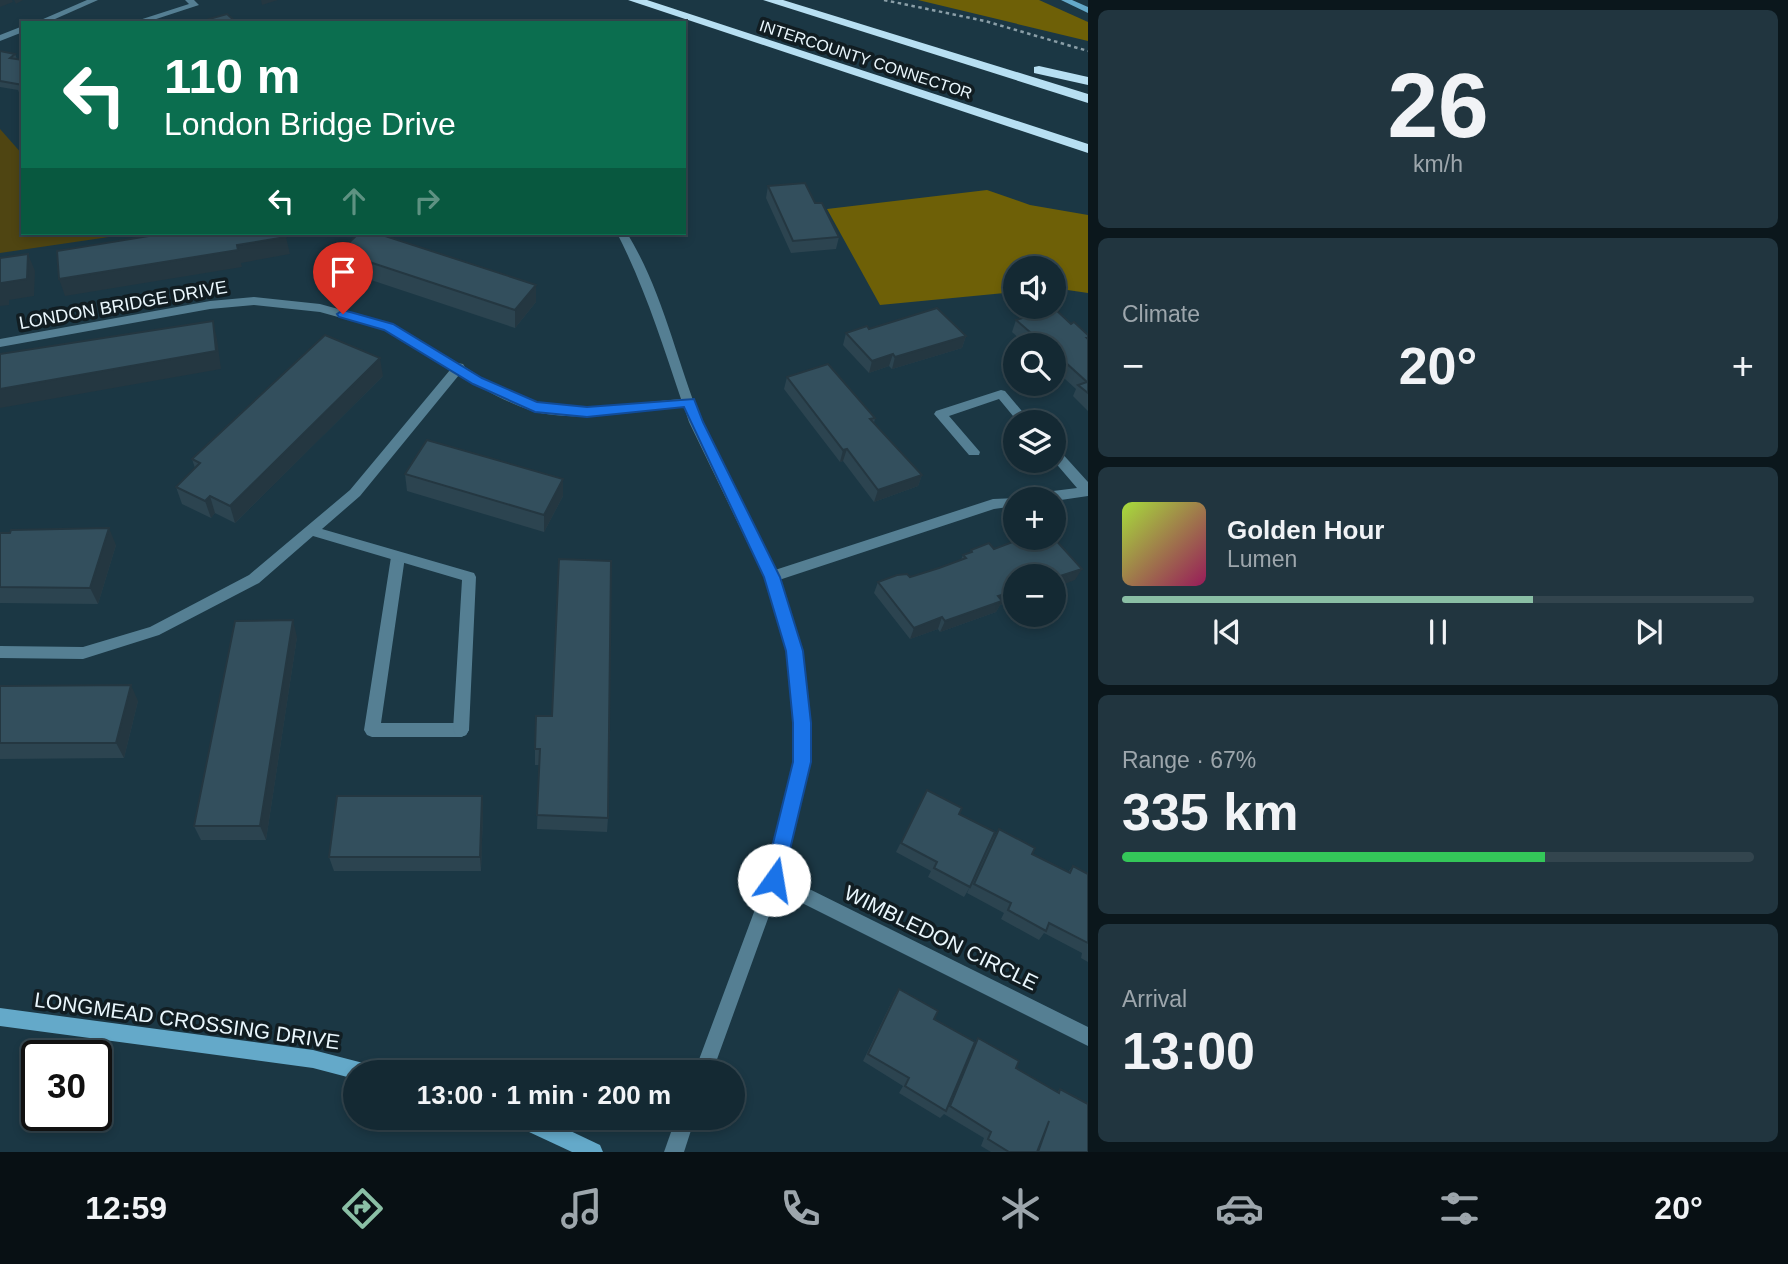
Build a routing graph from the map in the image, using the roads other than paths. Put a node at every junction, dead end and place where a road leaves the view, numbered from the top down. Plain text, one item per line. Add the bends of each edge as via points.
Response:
1 (94, 0) edge
2 (189, 0) edge
3 (634, 0) edge
4 (769, 0) edge
5 (1065, 0) edge
6 (1088, 10) edge
7 (43, 21) edge
8 (141, 21) edge
9 (21, 30) edge
10 (0, 38) edge
11 (911, 42) junction
12 (1088, 81) edge
13 (1088, 99) edge
14 (1088, 149) edge
15 (623, 235) edge
16 (0, 344) edge
17 (458, 367) junction
18 (689, 402) junction
19 (1015, 410) edge
20 (974, 452) dead end
21 (1066, 466) edge
22 (1088, 491) edge
23 (1066, 494) edge
24 (1003, 503) edge
25 (313, 531) junction
26 (398, 557) junction
27 (772, 577) junction
28 (0, 652) edge
29 (774, 880) junction
30 (0, 1017) edge
31 (1088, 1037) edge
32 (708, 1060) edge
33 (343, 1067) edge
34 (546, 1130) edge
35 (682, 1130) edge
36 (593, 1152) edge
37 (674, 1152) edge

1 - 7 street
2 - 8 street via 195,5
3 - 14 highway, INTERCOUNTY CONNECTOR
4 - 11 highway, INTERCOUNTY CONNECTOR
5 - 6 street
9 - 10 street
11 - 12 highway
11 - 13 highway, INTERCOUNTY CONNECTOR
15 - 18 street via 654,302
16 - 17 street, LONDON BRIDGE DRIVE via 209,305 254,301 320,308 389,327
17 - 18 street, LONDON BRIDGE DRIVE via 535,407 587,412
17 - 25 street via 355,493
18 - 27 street
19 - 20 street via 1001,394 940,414
21 - 22 street
22 - 23 street
24 - 27 street
25 - 26 street
25 - 28 street via 254,579 154,631 83,653
26 - 26 street via 372,730 461,730 469,577
27 - 29 street via 794,651 802,723 802,762
29 - 31 street, WIMBLEDON CIRCLE
29 - 32 street
30 - 33 street, LONGMEAD CROSSING DRIVE
34 - 36 street
35 - 37 street

